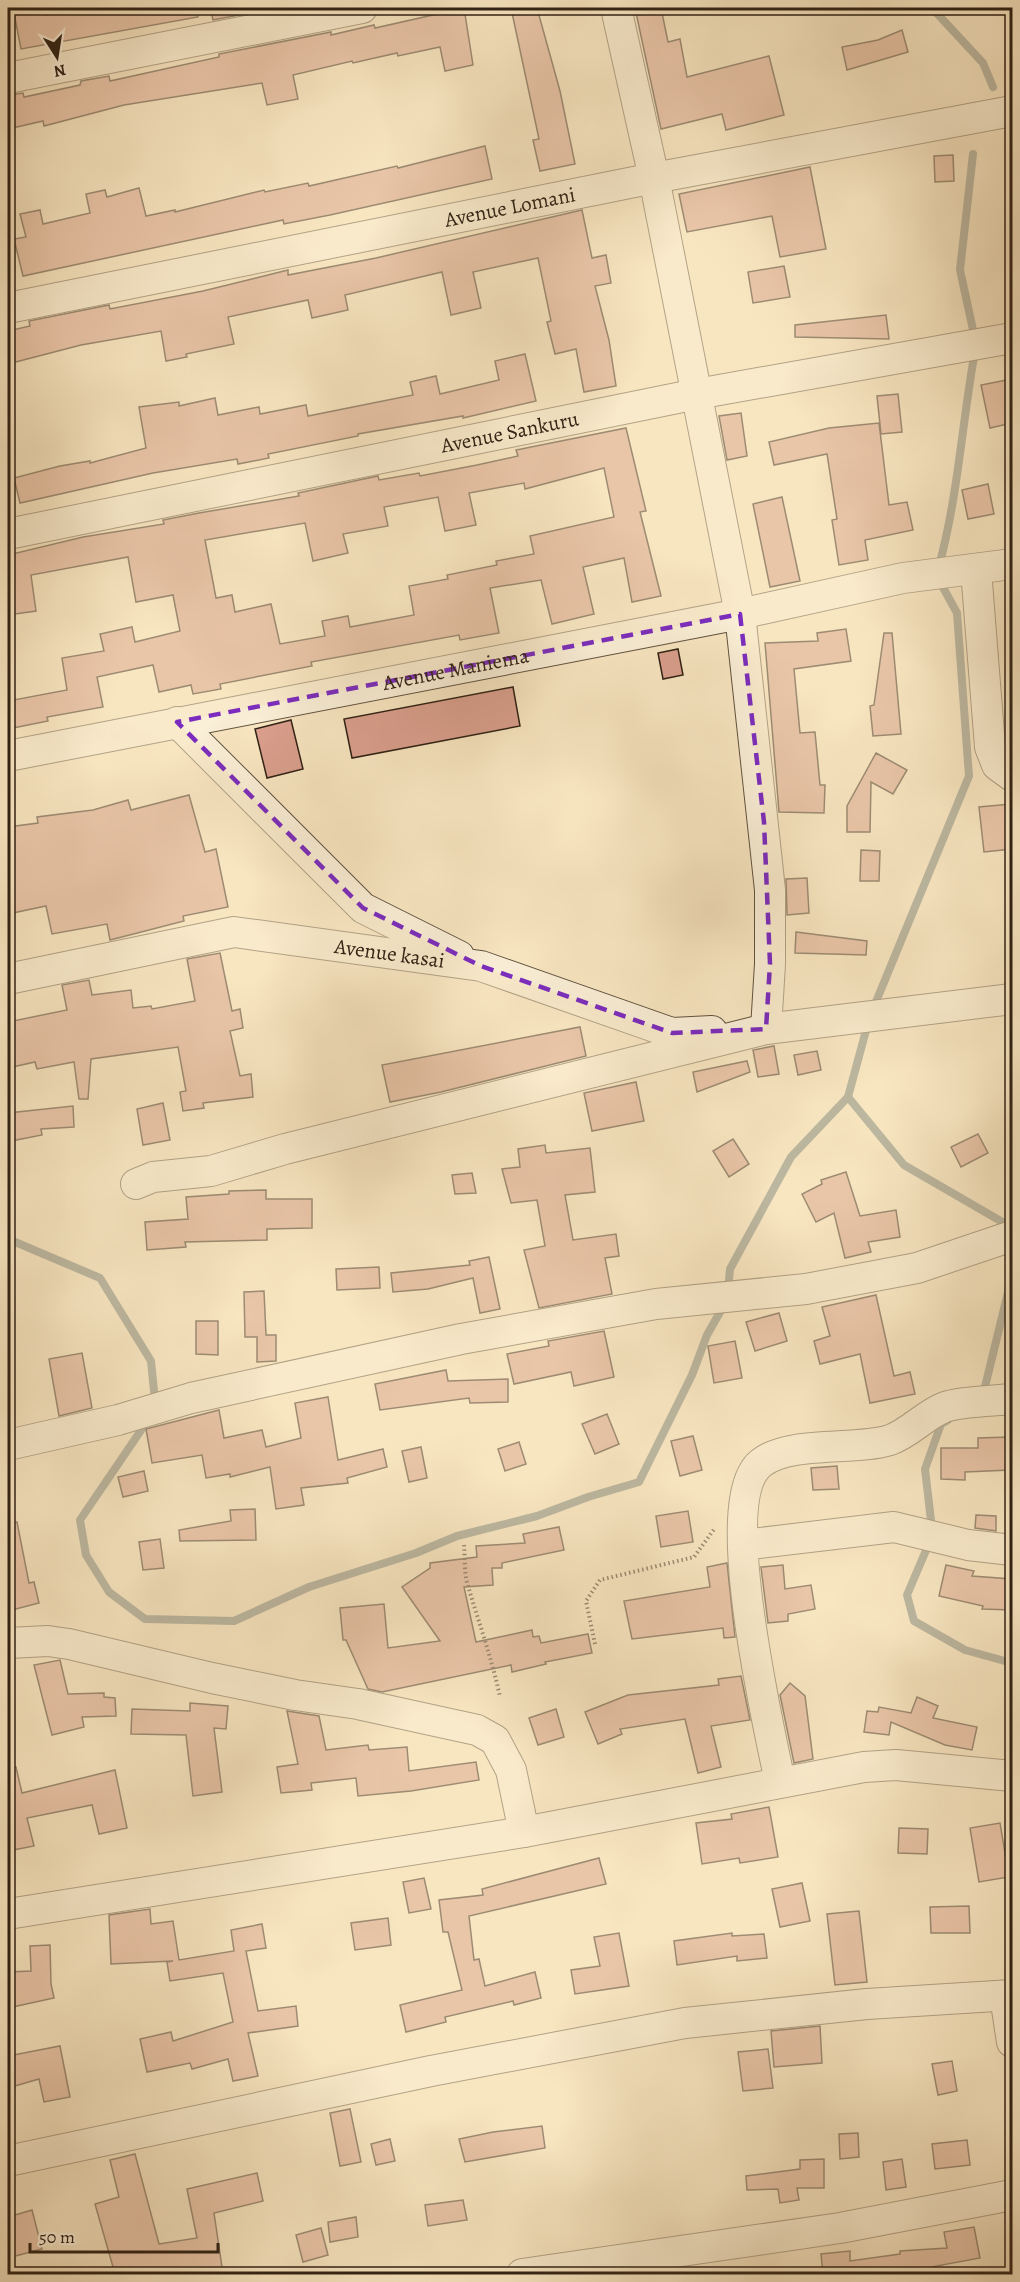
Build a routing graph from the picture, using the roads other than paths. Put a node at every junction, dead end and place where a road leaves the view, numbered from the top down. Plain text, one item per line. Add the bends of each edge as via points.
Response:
1 (362, 8) edge
2 (616, 8) edge
3 (8, 78) edge
4 (1012, 111) edge
5 (654, 178) junction
6 (8, 308) edge
7 (1012, 338) edge
8 (697, 394) junction
9 (8, 534) edge
10 (1012, 564) edge
11 (976, 570) junction
12 (740, 614) junction
13 (177, 722) junction
14 (8, 756) edge
15 (1012, 776) edge
16 (481, 966) junction
17 (8, 979) edge
18 (1012, 999) edge
19 (766, 1029) junction
20 (136, 1184) dead end
21 (1012, 1236) edge
22 (1012, 1399) edge
23 (8, 1445) edge
24 (743, 1545) junction
25 (1012, 1550) edge
26 (8, 1643) edge
27 (1012, 1776) edge
28 (780, 1782) junction
29 (524, 1832) junction
30 (8, 1914) edge
31 (1009, 1995) edge
32 (1012, 2042) edge
33 (8, 2162) edge
34 (1012, 2195) edge
35 (522, 2274) edge

1 - 3 street
2 - 5 street
4 - 5 street, Avenue Lomani
5 - 6 street, Avenue Lomani
5 - 8 street
7 - 8 street, Avenue Sankuru
8 - 9 street, Avenue Sankuru
8 - 12 street
10 - 11 street
11 - 12 street, Avenue Maniema via 903,578
11 - 15 street via 990,747 997,765
12 - 13 street, Avenue Maniema
12 - 19 street via 770,890
13 - 14 street, Avenue Maniema
13 - 16 street via 363,908
16 - 17 street, Avenue kasai via 234,932
16 - 19 street, Avenue kasai via 672,1033
18 - 19 street
19 - 20 street via 211,1171 153,1177
21 - 23 street via 917,1268 806,1289 656,1304 461,1339 191,1398 118,1420
22 - 24 street via 945,1407 890,1440 787,1452 761,1463 747,1484
24 - 25 street via 894,1527 968,1545
24 - 28 street via 748,1610
26 - 29 street via 69,1644 212,1678 477,1730 495,1740 506,1761
27 - 28 street via 896,1765
28 - 29 street
29 - 30 street
31 - 32 street
31 - 33 street via 771,2012 655,2028 431,2071
34 - 35 street via 840,2228

